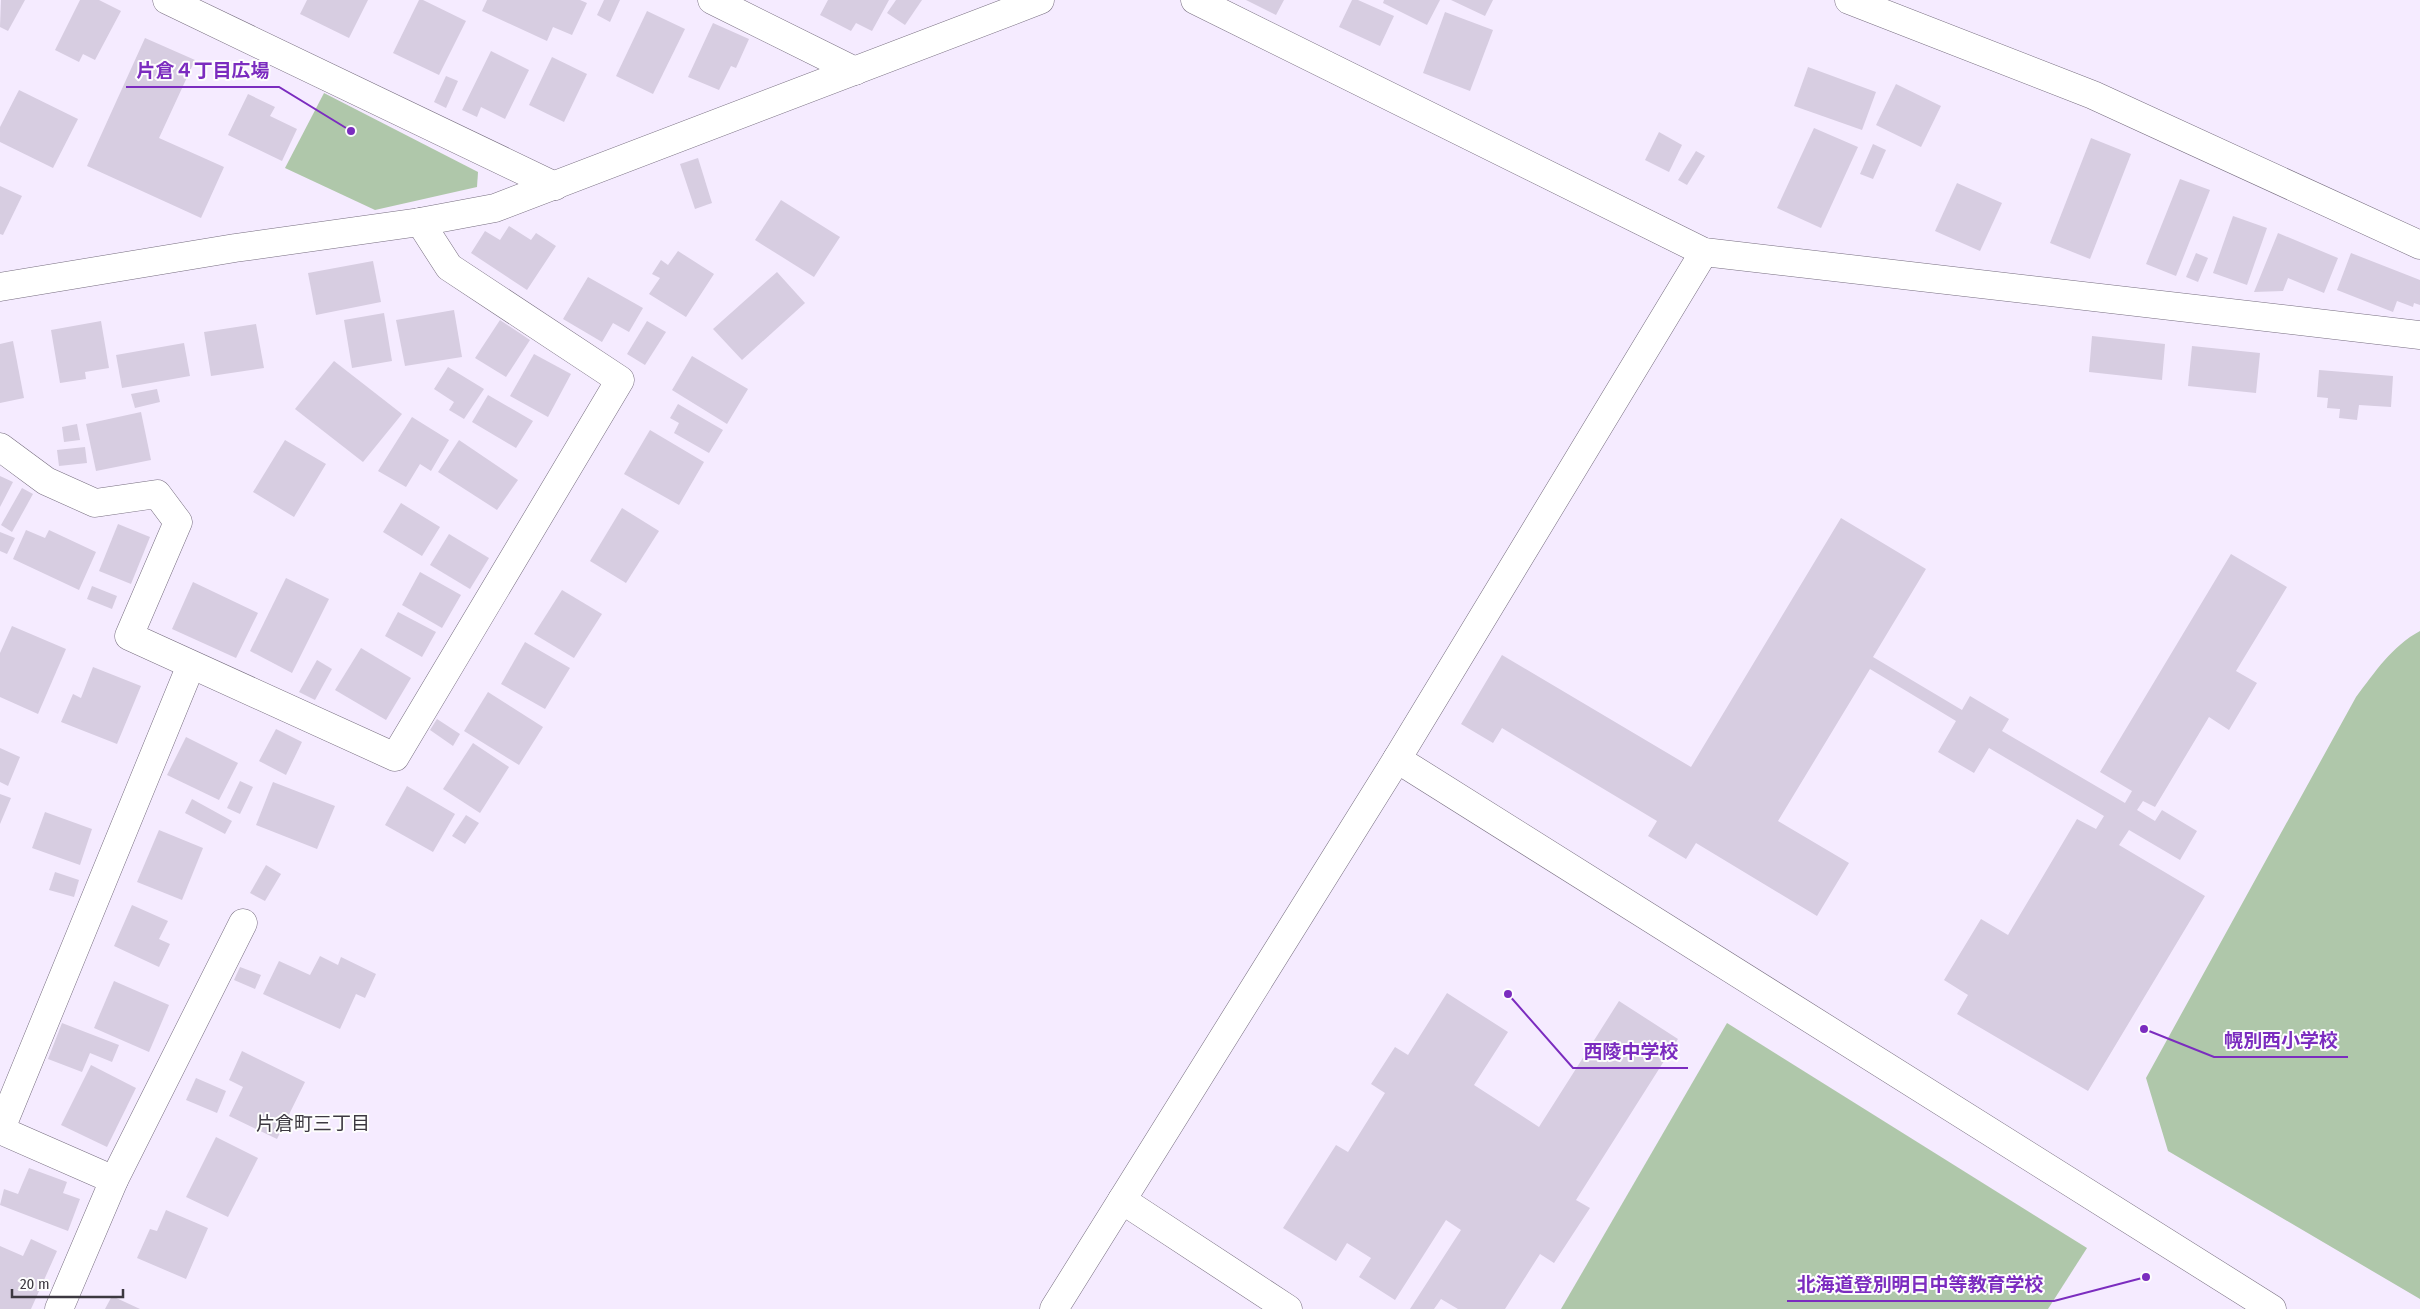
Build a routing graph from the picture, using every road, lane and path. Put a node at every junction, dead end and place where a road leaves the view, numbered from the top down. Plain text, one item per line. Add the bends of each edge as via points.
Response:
1 (167, 0) edge
2 (712, 0) edge
3 (1040, 0) edge
4 (1195, 0) edge
5 (1849, 0) edge
6 (855, 71) junction
7 (555, 186) junction
8 (420, 222) junction
9 (2420, 245) edge
10 (1704, 252) junction
11 (0, 287) edge
12 (2420, 335) edge
13 (0, 447) edge
14 (191, 665) junction
15 (1397, 759) junction
16 (243, 923) dead end
17 (0, 1131) edge
18 (114, 1180) junction
19 (1122, 1200) junction
20 (59, 1309) edge
21 (1054, 1309) edge
22 (1288, 1309) edge
23 (2272, 1309) edge

1 - 7 street
2 - 6 street
3 - 6 street
4 - 10 street
5 - 9 street via 2110,103
6 - 7 street
7 - 8 street via 495,208
8 - 11 street via 235,248
8 - 14 street via 449,267 620,380 395,757
10 - 12 street
10 - 15 street
13 - 14 street via 46,481 95,503 157,494 178,522 129,636
14 - 17 street
15 - 19 street
15 - 23 street
16 - 18 street
17 - 18 street
18 - 20 street
19 - 21 street
19 - 22 street

